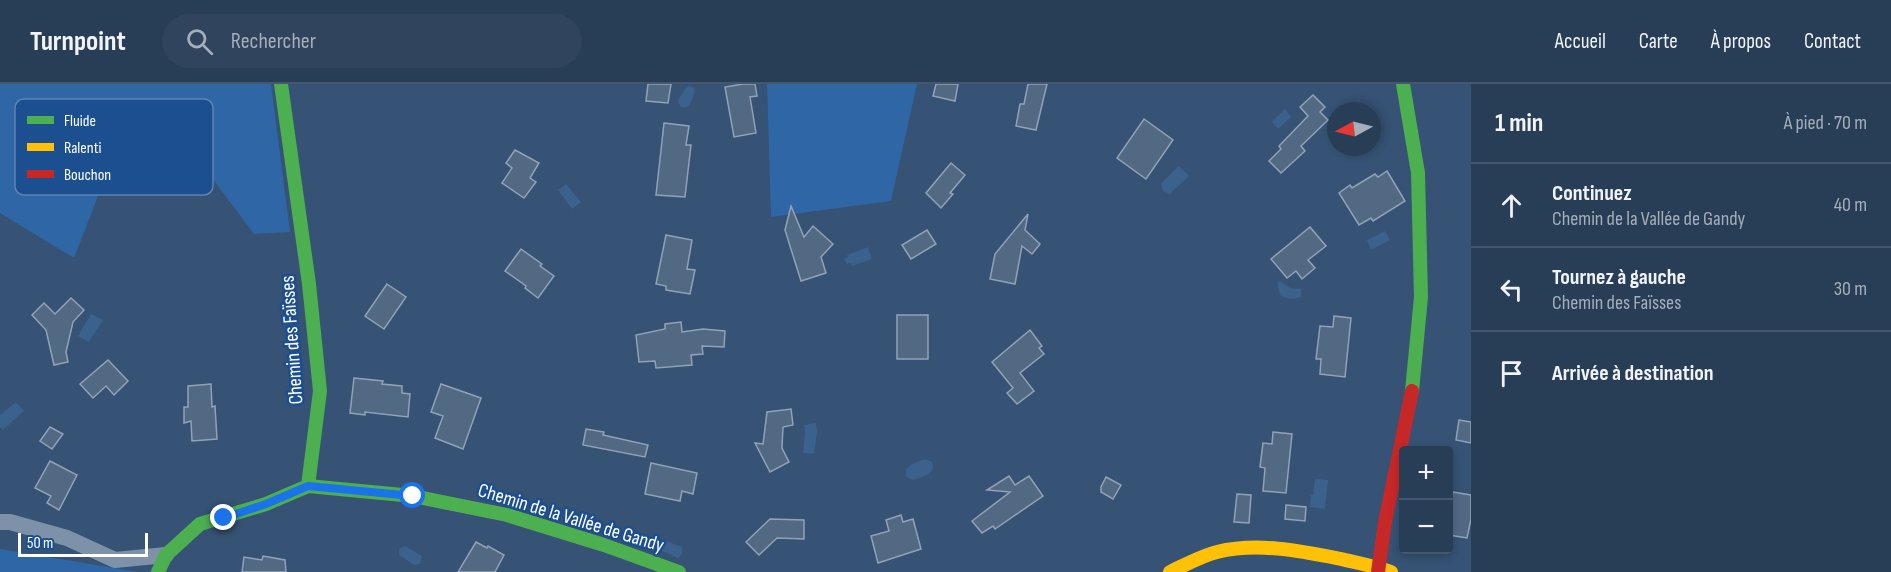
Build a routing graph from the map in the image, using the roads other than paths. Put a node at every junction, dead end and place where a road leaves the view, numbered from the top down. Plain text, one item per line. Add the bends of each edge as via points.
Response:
1 (281, 84) edge
2 (1403, 84) edge
3 (308, 486) junction
4 (0, 522) edge
5 (166, 555) junction
6 (1382, 570) edge
7 (158, 572) edge
8 (679, 572) edge
9 (1170, 572) edge

1 - 3 street, Chemin des Faïsses via 320,391
2 - 6 street via 1418,172 1421,297 1413,388 1385,522
3 - 5 street via 266,504 200,524
3 - 8 street, Chemin de la Vallée de Gandy via 413,496 507,515
4 - 5 street via 67,538 115,560
5 - 7 street
6 - 9 street via 1284,548 1250,546 1217,552

